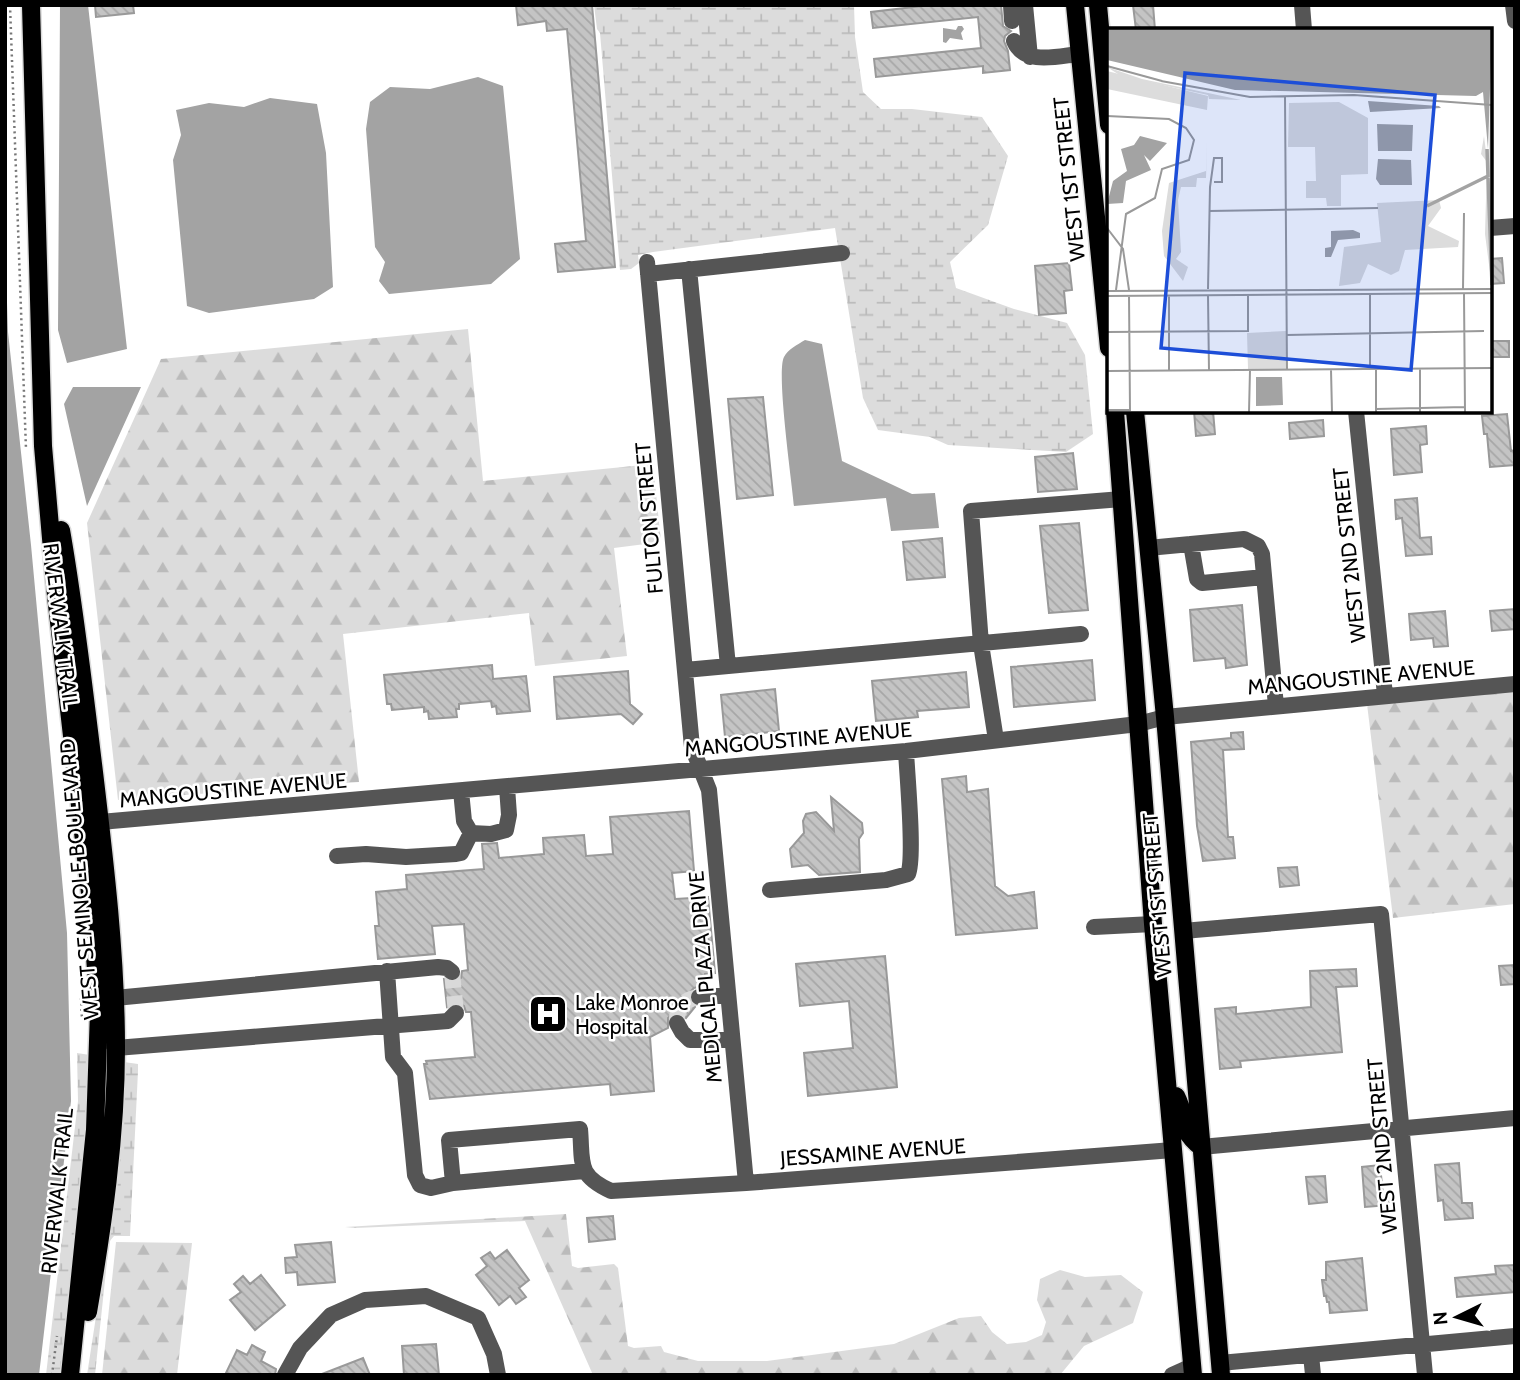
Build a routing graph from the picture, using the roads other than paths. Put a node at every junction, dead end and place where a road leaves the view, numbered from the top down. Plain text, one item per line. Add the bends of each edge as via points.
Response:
1 (31, 5) edge
2 (1026, 5) edge
3 (1075, 5) edge
4 (1098, 5) edge
5 (1302, 5) edge
6 (1513, 5) edge
7 (1515, 20) edge
8 (1304, 28) edge
9 (1014, 41) dead end
10 (1080, 54) junction
11 (1030, 57) junction
12 (1107, 103) edge
13 (1094, 198) junction
14 (1107, 226) edge
15 (1515, 226) edge
16 (1492, 228) edge
17 (842, 253) dead end
18 (689, 269) junction
19 (1107, 328) edge
20 (1115, 413) edge
21 (1135, 413) edge
22 (1356, 413) edge
23 (1122, 499) junction
24 (1192, 544) junction
25 (1148, 548) junction
26 (1264, 577) junction
27 (1081, 634) dead end
28 (981, 644) junction
29 (728, 666) junction
30 (685, 670) junction
31 (1515, 684) edge
32 (1385, 695) junction
33 (1276, 706) junction
34 (1165, 717) junction
35 (1138, 724) junction
36 (996, 740) junction
37 (906, 751) junction
38 (699, 769) junction
39 (507, 787) junction
40 (461, 791) junction
41 (91, 823) junction
42 (471, 833) junction
43 (337, 856) dead end
44 (770, 890) dead end
45 (1153, 924) junction
46 (1094, 927) dead end
47 (1183, 931) junction
48 (387, 971) junction
49 (452, 972) dead end
50 (728, 995) junction
51 (699, 997) tunnel mouth
52 (115, 998) junction
53 (456, 1013) dead end
54 (93, 1020) junction
55 (677, 1023) dead end
56 (392, 1025) junction
57 (732, 1040) junction
58 (116, 1048) junction
59 (1166, 1078) junction
60 (1515, 1118) edge
61 (1401, 1128) junction
62 (1201, 1147) junction
63 (1173, 1150) junction
64 (584, 1171) junction
65 (453, 1182) junction
66 (746, 1183) junction
67 (1210, 1253) junction
68 (1515, 1336) edge
69 (1422, 1345) junction
70 (1311, 1355) junction
71 (1220, 1369) edge
72 (1193, 1370) edge
73 (71, 1375) edge
74 (78, 1375) edge
75 (285, 1375) edge
76 (498, 1375) edge
77 (1172, 1375) edge
78 (1313, 1375) edge
79 (1425, 1375) edge

1 - 41 main road, WEST SEMINOLE BOULEVARD via 41,381 69,578
2 - 11 street
3 - 10 main road, WEST 1ST STREET
4 - 12 main road
5 - 8 street
6 - 7 street
9 - 11 street via 1018,50
10 - 11 street
10 - 13 main road, WEST 1ST STREET
13 - 14 main road via 1105,212
13 - 19 main road, WEST 1ST STREET
15 - 16 street
17 - 18 street
18 - 29 street
18 - 30 street, FULTON STREET via 647,268
20 - 23 main road, WEST 1ST STREET
21 - 25 main road, WEST 1ST STREET
22 - 32 street, WEST 2ND STREET
23 - 28 street via 971,511
23 - 35 main road, WEST 1ST STREET
24 - 25 street
24 - 26 street via 1244,539 1258,546
24 - 26 street via 1197,579 1202,583
25 - 34 main road, WEST 1ST STREET
26 - 33 street
27 - 28 street
28 - 29 street
28 - 36 street
29 - 30 street
30 - 38 street, FULTON STREET via 692,747
31 - 32 street, MANGOUSTINE AVENUE
32 - 33 street, MANGOUSTINE AVENUE
33 - 34 street, MANGOUSTINE AVENUE
34 - 35 street, MANGOUSTINE AVENUE
34 - 47 main road, WEST 1ST STREET
35 - 36 street, MANGOUSTINE AVENUE
35 - 45 main road, WEST 1ST STREET
36 - 37 street, MANGOUSTINE AVENUE
37 - 38 street, MANGOUSTINE AVENUE
37 - 44 street via 908,874
38 - 39 street, MANGOUSTINE AVENUE
38 - 50 street, MEDICAL PLAZA DRIVE via 709,790
39 - 40 street, MANGOUSTINE AVENUE
39 - 42 street via 506,830
40 - 41 street, MANGOUSTINE AVENUE
40 - 42 street via 464,821
41 - 52 main road, WEST SEMINOLE BOULEVARD
41 - 54 main road, WEST SEMINOLE BOULEVARD
42 - 43 street via 456,854
45 - 46 street
45 - 59 main road, WEST 1ST STREET
47 - 61 street, WEST 2ND STREET via 1381,914
47 - 62 main road, WEST 1ST STREET
48 - 49 street via 442,967
48 - 52 street
48 - 56 street
50 - 51 street
50 - 57 street, MEDICAL PLAZA DRIVE
52 - 54 street
52 - 58 main road, WEST SEMINOLE BOULEVARD
53 - 56 street via 448,1021
54 - 58 street
54 - 73 main road, WEST SEMINOLE BOULEVARD via 95,1130
55 - 57 street via 690,1040
56 - 58 street
56 - 65 street via 393,1057 405,1073 417,1182 431,1188
57 - 66 street, MEDICAL PLAZA DRIVE
58 - 74 main road, WEST SEMINOLE BOULEVARD via 106,1193
59 - 62 main road via 1180,1104 1185,1130
59 - 63 main road, WEST 1ST STREET
60 - 61 street
61 - 62 street
61 - 69 street, WEST 2ND STREET
62 - 67 main road, WEST 1ST STREET
63 - 66 street, JESSAMINE AVENUE
63 - 67 main road via 1193,1176 1198,1228
63 - 72 main road, WEST 1ST STREET
64 - 65 street
64 - 65 street via 580,1129 567,1130 449,1140
64 - 66 street, JESSAMINE AVENUE via 592,1182 611,1191
67 - 71 main road, WEST 1ST STREET
68 - 69 street
69 - 70 street
69 - 79 street, WEST 2ND STREET
70 - 71 street
70 - 78 street
72 - 77 street
75 - 76 street via 300,1348 331,1315 365,1300 426,1296 478,1318

